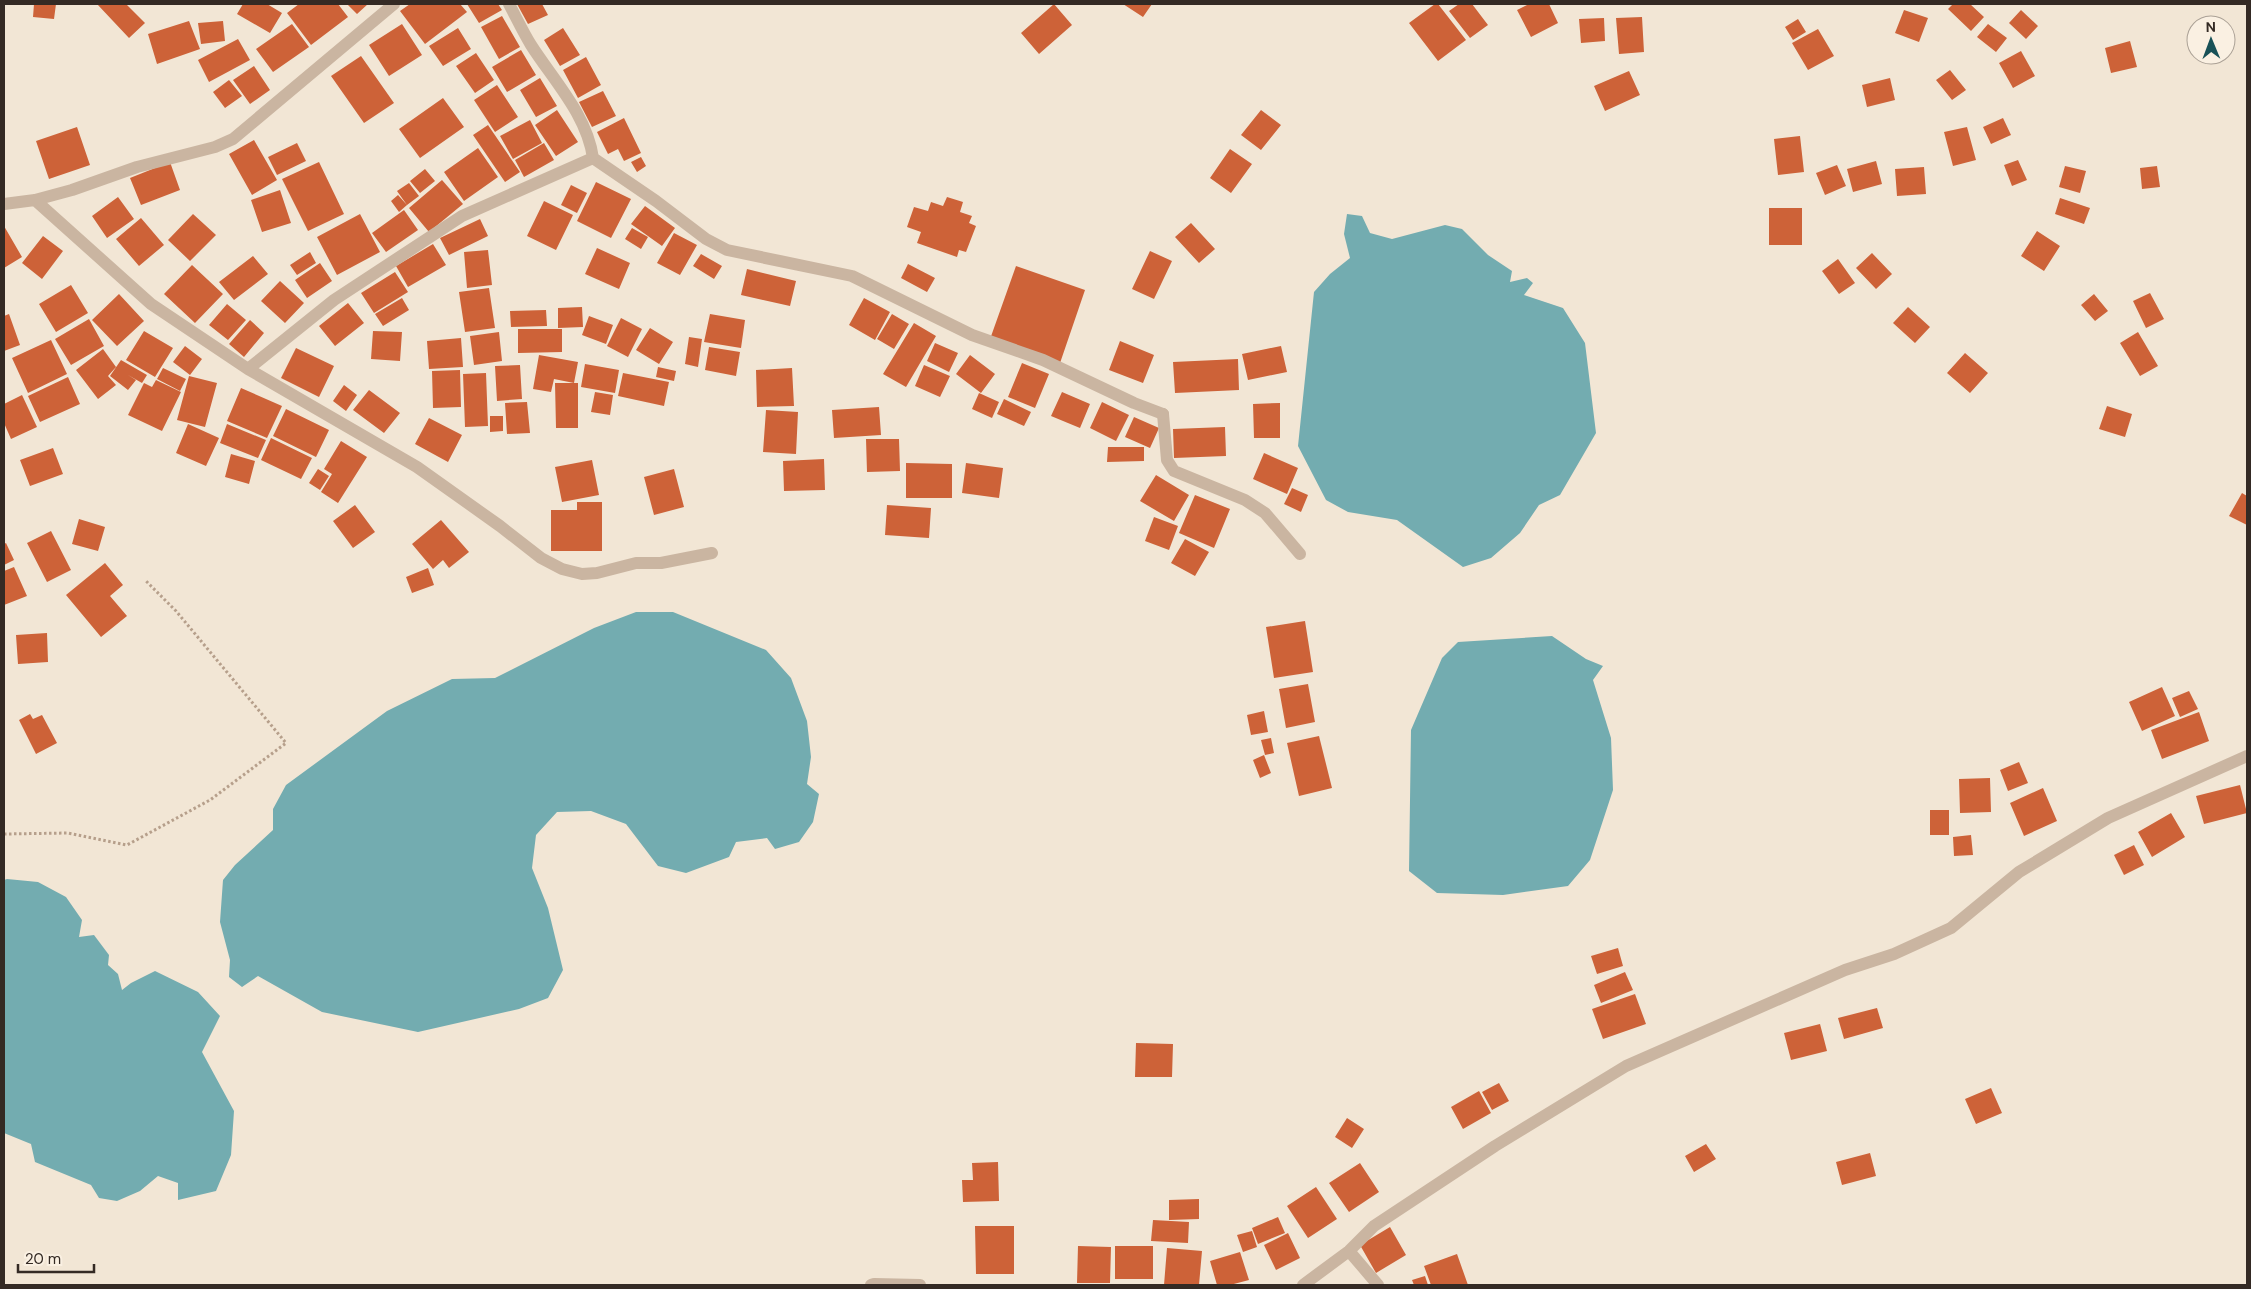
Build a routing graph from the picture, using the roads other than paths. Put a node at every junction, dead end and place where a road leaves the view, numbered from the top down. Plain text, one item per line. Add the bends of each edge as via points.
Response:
1 (394, 4) edge
2 (509, 4) edge
3 (593, 158) junction
4 (35, 200) junction
5 (4, 204) edge
6 (248, 370) junction
7 (712, 552) dead end
8 (1300, 554) dead end
9 (2247, 756) edge
10 (1349, 1251) junction
11 (871, 1285) edge
12 (920, 1285) edge
13 (1304, 1285) edge
14 (1378, 1285) edge

1 - 4 street via 233,139
2 - 3 street via 530,44 579,116 591,141
3 - 6 street via 462,216 334,300
3 - 8 street via 706,239 727,250 852,276 972,335 1043,360 1163,414 1167,460 1174,471 1245,500 1265,513
4 - 5 street
4 - 6 street via 151,304
6 - 7 street via 416,467 541,558 562,569 597,574
9 - 10 street via 2108,818 2019,872 1951,928 1894,954 1845,970 1626,1066 1495,1146 1382,1221
10 - 13 street
10 - 14 street
11 - 12 street

